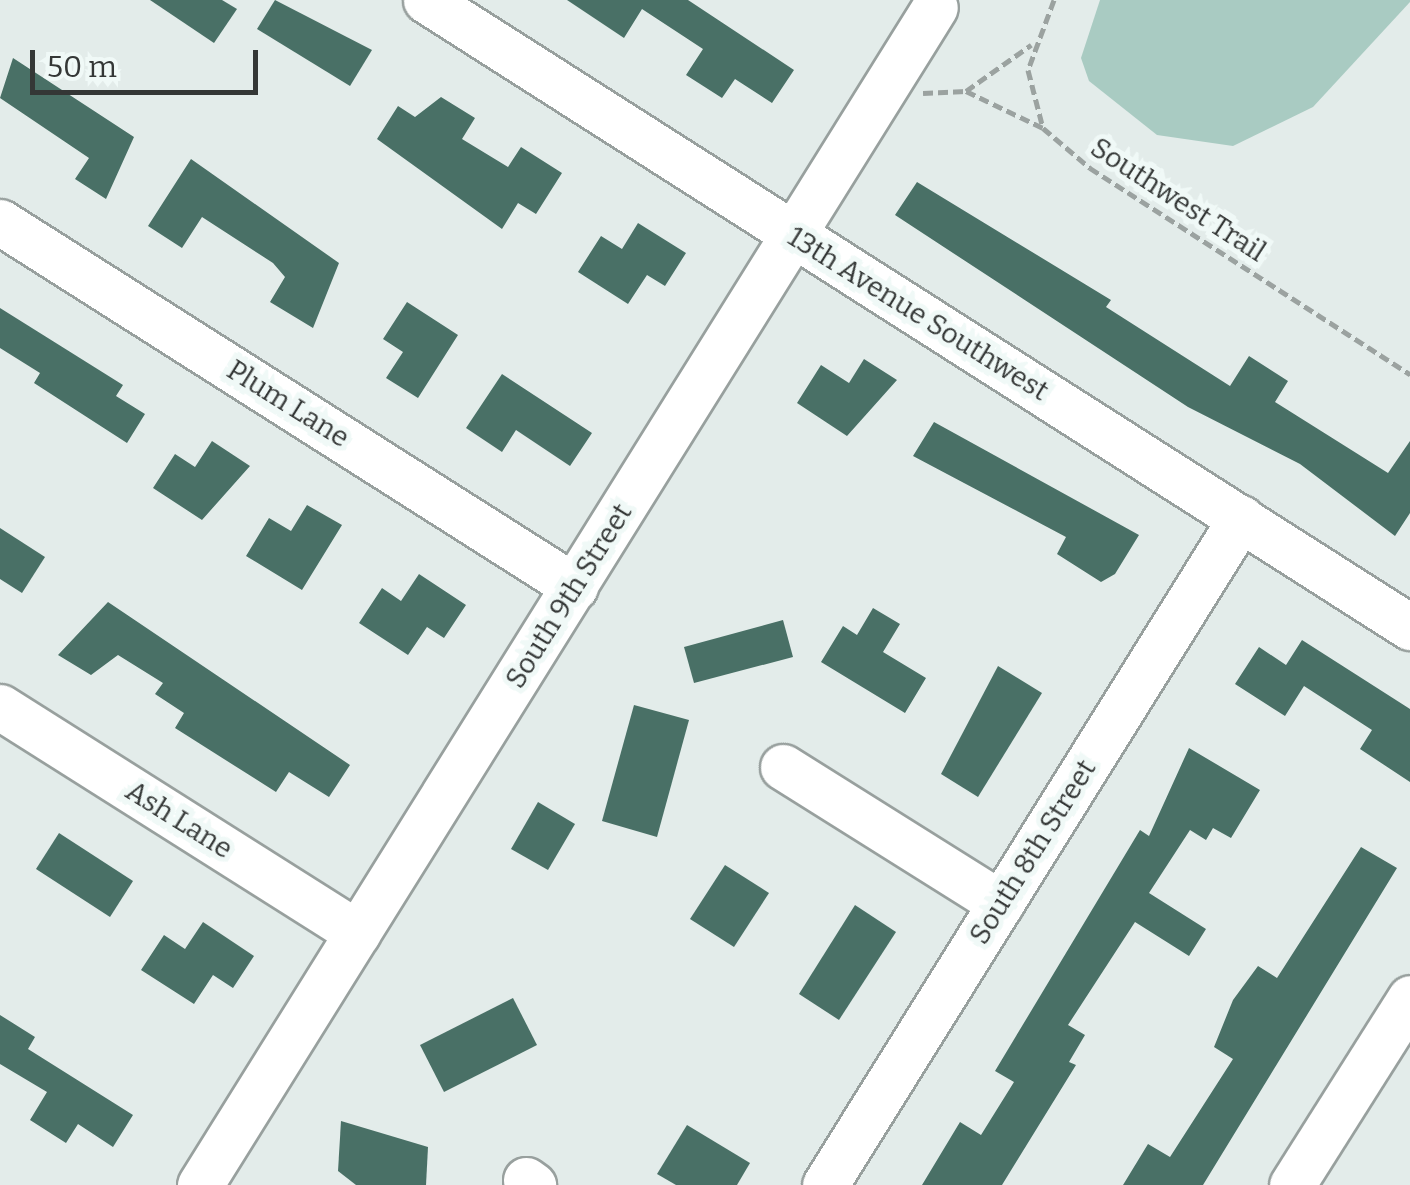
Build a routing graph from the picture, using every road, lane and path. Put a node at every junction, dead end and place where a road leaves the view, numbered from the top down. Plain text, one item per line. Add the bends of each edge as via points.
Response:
1 (426, 0) edge
2 (1054, 0) edge
3 (935, 6) dead end
4 (1031, 45) junction
5 (966, 91) junction
6 (913, 100) dead end
7 (1043, 128) junction
8 (0, 222) edge
9 (792, 234) junction
10 (1410, 374) edge
11 (1240, 518) junction
12 (575, 587) junction
13 (1410, 627) edge
14 (0, 707) edge
15 (783, 768) dead end
16 (1001, 904) junction
17 (358, 933) junction
18 (1410, 998) edge
19 (200, 1185) edge
20 (824, 1185) edge
21 (1292, 1185) edge

1 - 9 street, 13th Avenue Southwest
2 - 4 path
3 - 9 street, South 9th Street
4 - 5 path
4 - 7 path
5 - 6 path
5 - 7 path, Southwest Trail
7 - 10 path, Southwest Trail via 1090,168
8 - 12 street, Plum Lane
9 - 11 street, 13th Avenue Southwest
9 - 12 street, South 9th Street
11 - 13 street, 13th Avenue Southwest
11 - 16 street, South 8th Street
12 - 17 street, South 9th Street
14 - 17 street, Ash Lane
15 - 16 street
16 - 20 street, South 8th Street
17 - 19 street, South 9th Street
18 - 21 street

